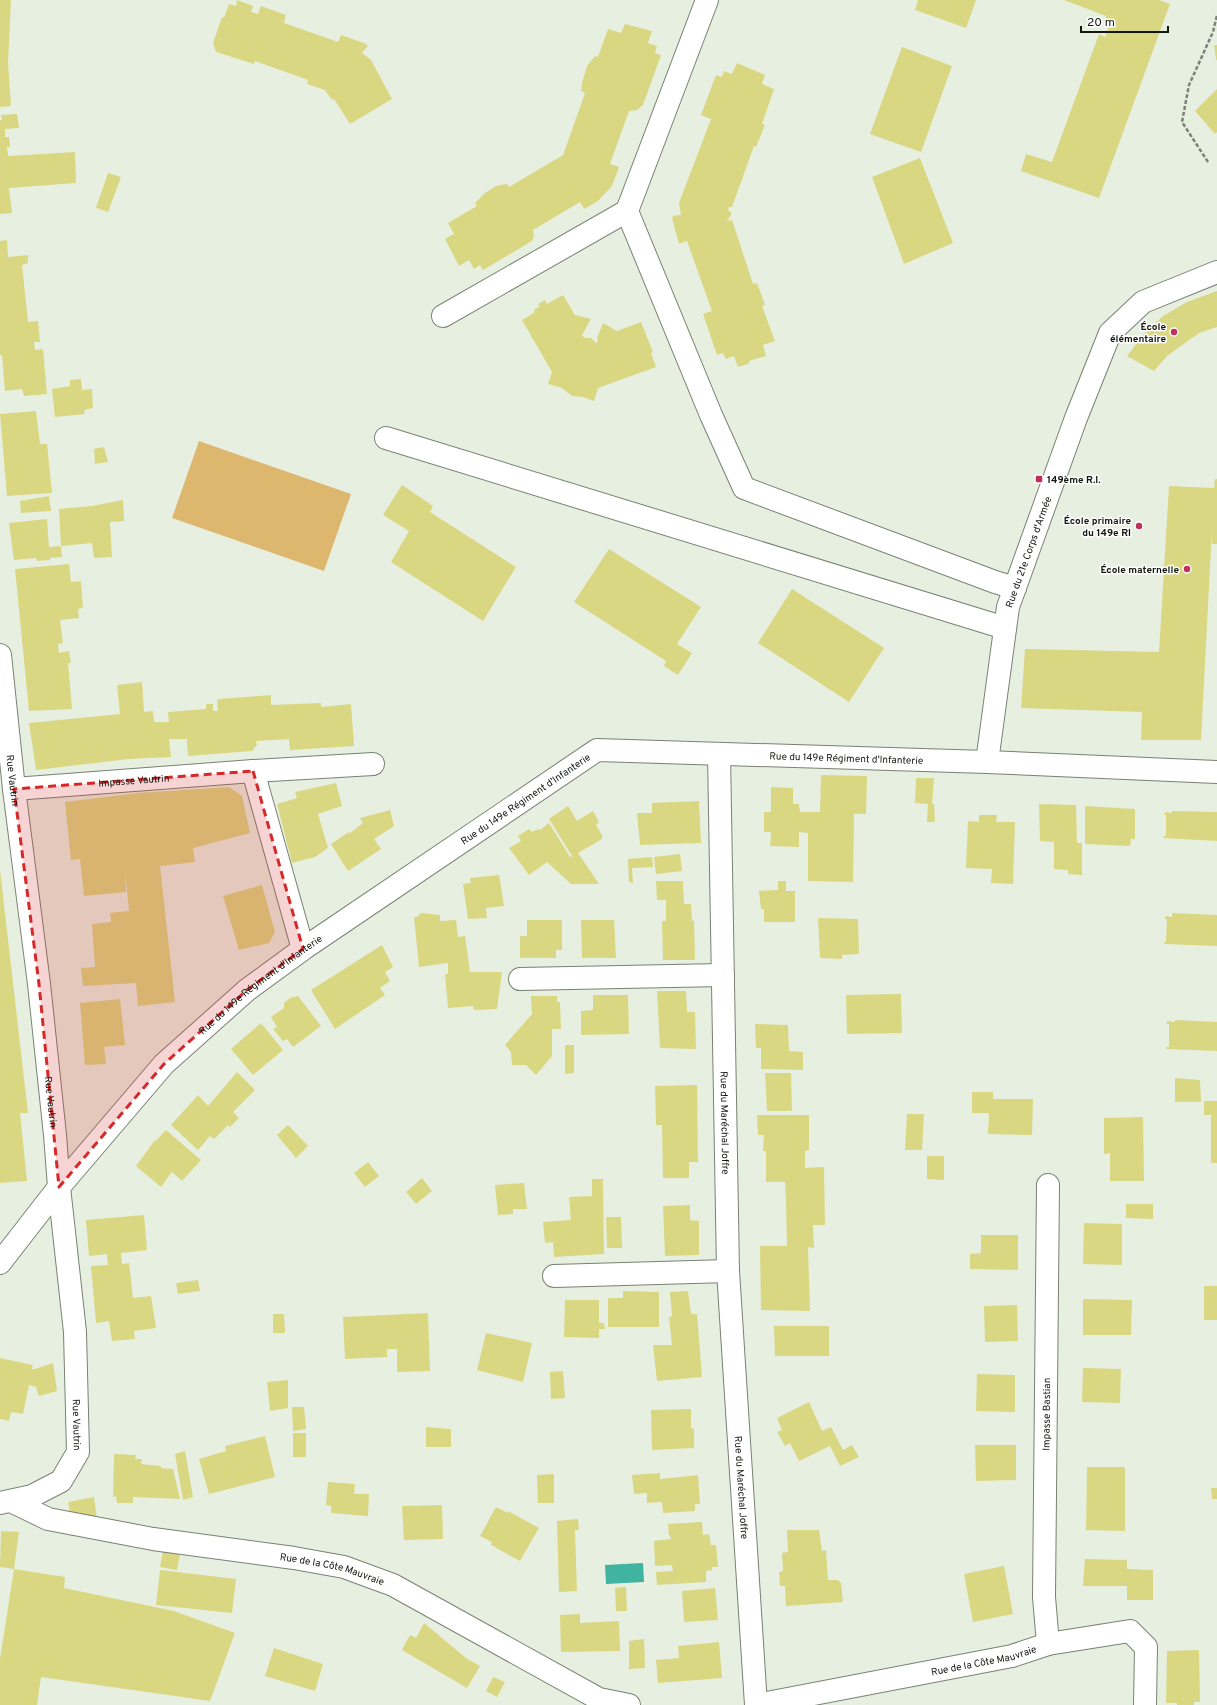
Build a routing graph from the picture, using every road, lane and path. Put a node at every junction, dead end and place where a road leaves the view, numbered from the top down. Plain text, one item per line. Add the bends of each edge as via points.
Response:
1 (707, 0) edge
2 (1217, 16) edge
3 (1208, 162) dead end
4 (627, 211) junction
5 (1217, 272) edge
6 (444, 316) dead end
7 (386, 438) dead end
8 (1015, 588) junction
9 (1005, 628) junction
10 (0, 655) edge
11 (719, 754) junction
12 (987, 762) junction
13 (373, 764) dead end
14 (253, 771) junction
15 (1217, 772) edge
16 (14, 789) junction
17 (303, 949) junction
18 (723, 976) junction
19 (520, 979) dead end
20 (1048, 1185) dead end
21 (59, 1187) junction
22 (0, 1263) edge
23 (728, 1270) junction
24 (554, 1276) dead end
25 (5, 1502) edge
26 (1048, 1644) junction
27 (629, 1705) edge
28 (756, 1705) edge
29 (1145, 1705) edge

1 - 4 street
2 - 3 path via 1213,32 1188,85 1182,122
4 - 6 street
4 - 8 street via 744,488
5 - 8 street, Rue du 21e Corps d'Armée via 1143,302 1110,333 1076,418
7 - 9 street
8 - 9 street, Rue du 21e Corps d'Armée via 1008,607
9 - 12 street, Rue du 21e Corps d'Armée
10 - 16 street, Rue Vautrin
11 - 12 street, Rue du 149e Régiment d'Infanterie
11 - 17 street, Rue du 149e Régiment d'Infanterie via 597,750
11 - 18 street, Rue du Maréchal Joffre
12 - 15 street, Rue du 149e Régiment d'Infanterie
13 - 14 street, Impasse Vautrin
14 - 16 street, Impasse Vautrin
14 - 17 street
16 - 21 street, Rue Vautrin via 39,984
17 - 21 street, Rue du 149e Régiment d'Infanterie via 247,990 164,1064
18 - 19 street
18 - 23 street, Rue du Maréchal Joffre
20 - 26 street, Impasse Bastian via 1044,1596
21 - 22 street, Rue du 149e Régiment d'Infanterie
21 - 25 street, Rue Vautrin via 75,1332 78,1452 61,1481 32,1496
23 - 24 street
23 - 28 street, Rue du Maréchal Joffre
25 - 27 street, Rue de la Côte Mauvraie via 48,1519 153,1539 344,1567 393,1585 599,1699
26 - 28 street, Rue de la Côte Mauvraie via 1012,1656
26 - 29 street, Rue de la Côte Mauvraie via 1130,1631 1146,1647

